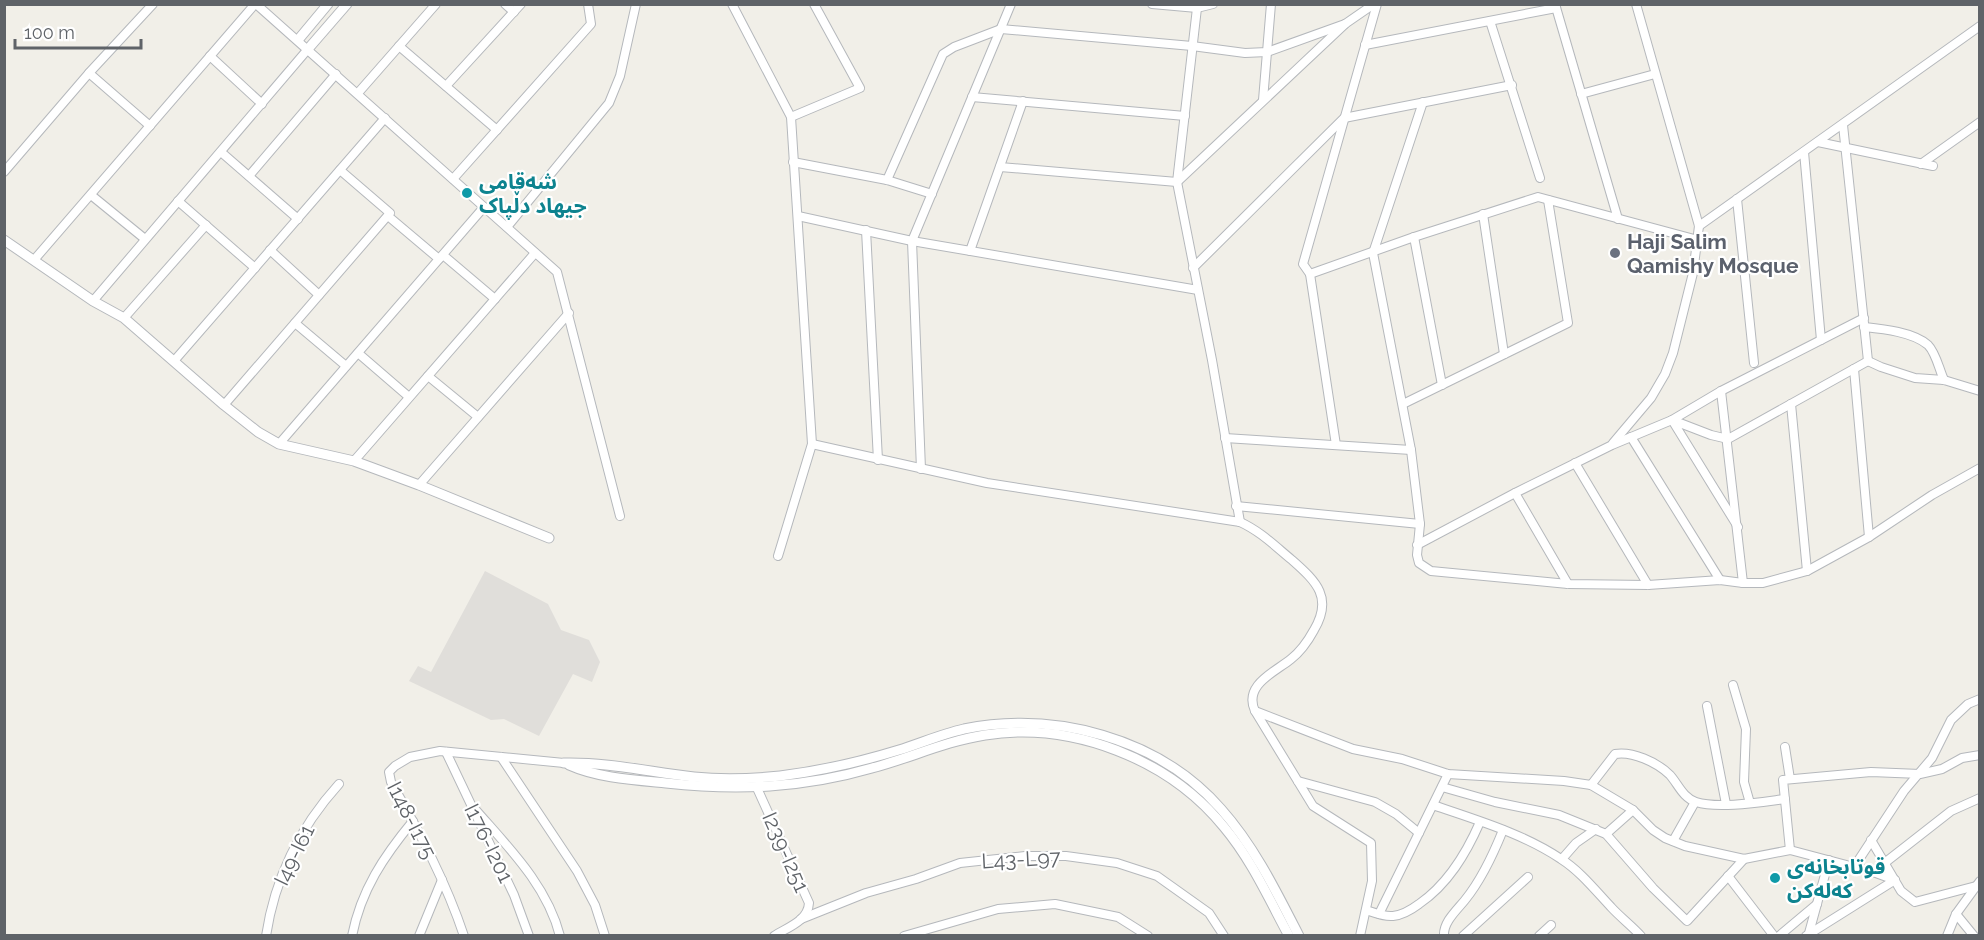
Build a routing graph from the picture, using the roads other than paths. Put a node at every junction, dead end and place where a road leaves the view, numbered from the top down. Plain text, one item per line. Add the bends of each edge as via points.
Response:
1 (153, 4) edge
2 (255, 4) edge
3 (328, 4) edge
4 (347, 4) edge
5 (436, 4) edge
6 (505, 4) edge
7 (520, 4) edge
8 (588, 4) edge
9 (636, 4) edge
10 (732, 4) edge
11 (814, 4) edge
12 (1011, 4) edge
13 (1152, 4) edge
14 (1213, 4) edge
15 (1271, 4) edge
16 (1375, 4) edge
17 (1636, 4) edge
18 (1556, 6) edge
19 (1197, 8) junction
20 (513, 12) junction
21 (1490, 21) junction
22 (1345, 24) junction
23 (1980, 26) edge
24 (1001, 29) junction
25 (298, 40) junction
26 (1365, 45) junction
27 (399, 46) junction
28 (1192, 46) junction
29 (308, 49) junction
30 (1267, 52) junction
31 (210, 56) junction
32 (90, 73) junction
33 (336, 74) junction
34 (1655, 74) junction
35 (1512, 85) junction
36 (446, 86) junction
37 (357, 93) junction
38 (1581, 94) junction
39 (972, 97) junction
40 (1263, 100) junction
41 (1023, 101) junction
42 (1423, 102) junction
43 (262, 104) junction
44 (1185, 116) junction
45 (791, 117) junction
46 (385, 118) junction
47 (1344, 118) junction
48 (1980, 122) edge
49 (1843, 124) junction
50 (150, 126) junction
51 (497, 130) junction
52 (1818, 142) junction
53 (1845, 148) junction
54 (221, 152) junction
55 (1804, 152) junction
56 (793, 162) junction
57 (1921, 164) junction
58 (1933, 166) dead end
59 (1000, 167) junction
60 (340, 170) junction
61 (4, 172) edge
62 (249, 176) junction
63 (1540, 177) dead end
64 (453, 179) junction
65 (886, 180) junction
66 (1177, 182) junction
67 (932, 194) junction
68 (91, 195) junction
69 (1737, 199) junction
70 (1548, 200) junction
71 (178, 201) junction
72 (484, 207) junction
73 (1483, 214) junction
74 (388, 216) junction
75 (798, 216) junction
76 (298, 219) junction
77 (1618, 219) junction
78 (206, 225) junction
79 (1699, 226) junction
80 (507, 227) junction
81 (866, 230) junction
82 (1414, 237) junction
83 (145, 239) junction
84 (5, 240) edge
85 (1698, 240) junction
86 (912, 241) junction
87 (270, 250) junction
88 (970, 251) junction
89 (535, 253) junction
90 (1373, 253) junction
91 (441, 257) junction
92 (34, 260) junction
93 (255, 268) junction
94 (1193, 268) junction
95 (1310, 274) junction
96 (1198, 290) junction
97 (319, 295) junction
98 (495, 299) junction
99 (93, 301) junction
100 (569, 313) junction
101 (124, 318) junction
102 (1864, 322) junction
103 (295, 323) junction
104 (1821, 340) junction
105 (358, 353) junction
106 (1504, 354) junction
107 (174, 361) junction
108 (1868, 361) junction
109 (1754, 363) dead end
110 (346, 366) junction
111 (1854, 369) junction
112 (428, 376) junction
113 (1944, 380) junction
114 (1443, 385) junction
115 (1721, 391) junction
116 (1980, 391) edge
117 (409, 398) junction
118 (1403, 404) junction
119 (1791, 404) junction
120 (224, 405) junction
121 (478, 417) junction
122 (1672, 420) junction
123 (1631, 437) junction
124 (1225, 438) junction
125 (1728, 438) junction
126 (279, 444) junction
127 (812, 444) junction
128 (1336, 445) junction
129 (1612, 445) junction
130 (1410, 450) junction
131 (878, 460) junction
132 (354, 461) junction
133 (1575, 463) junction
134 (1980, 468) edge
135 (921, 469) junction
136 (419, 485) junction
137 (1515, 493) junction
138 (1236, 506) junction
139 (620, 516) dead end
140 (1240, 522) junction
141 (1420, 524) junction
142 (1738, 527) junction
143 (1869, 537) junction
144 (549, 538) dead end
145 (1417, 545) junction
146 (778, 556) dead end
147 (1807, 572) junction
148 (1720, 580) junction
149 (1743, 583) junction
150 (1568, 584) junction
151 (1648, 585) junction
152 (1733, 685) dead end
153 (1980, 696) edge
154 (1707, 706) dead end
155 (1255, 711) junction
156 (1785, 747) dead end
157 (446, 752) junction
158 (1980, 755) edge
159 (501, 757) junction
160 (564, 763) joint
161 (1448, 774) junction
162 (1920, 774) junction
163 (1790, 779) junction
164 (1298, 781) junction
165 (757, 783) junction
166 (339, 784) dead end
167 (1591, 785) junction
168 (1442, 788) junction
169 (1980, 798) edge
170 (1785, 799) junction
171 (468, 801) junction
172 (1695, 802) junction
173 (1750, 803) junction
174 (1726, 804) junction
175 (1433, 806) junction
176 (1633, 810) junction
177 (413, 821) junction
178 (1480, 822) junction
179 (1596, 829) junction
180 (1503, 830) junction
181 (1419, 833) junction
182 (1606, 834) junction
183 (1871, 840) junction
184 (1673, 841) junction
185 (1790, 850) junction
186 (1562, 859) junction
187 (1744, 859) junction
188 (1829, 860) junction
189 (1884, 863) junction
190 (1854, 867) junction
191 (1873, 872) junction
192 (1728, 876) junction
193 (1528, 877) dead end
194 (442, 880) junction
195 (1894, 880) junction
196 (1978, 883) edge
197 (1274, 898) junction
198 (1818, 903) junction
199 (1366, 910) junction
200 (1379, 914) junction
201 (1956, 914) junction
202 (801, 919) junction
203 (1551, 926) dead end
204 (1808, 934) edge
205 (266, 936) edge
206 (352, 936) edge
207 (419, 936) edge
208 (464, 936) edge
209 (529, 936) edge
210 (560, 936) edge
211 (605, 936) edge
212 (774, 936) edge
213 (904, 936) edge
214 (1148, 936) edge
215 (1224, 936) edge
216 (1289, 936) edge
217 (1299, 936) edge
218 (1360, 936) edge
219 (1444, 936) edge
220 (1463, 936) edge
221 (1539, 936) edge
222 (1641, 936) edge
223 (1776, 936) edge
224 (1947, 936) edge
225 (1974, 936) edge

1 - 32 street
2 - 25 street
2 - 31 street
3 - 25 street
4 - 29 street
5 - 27 street
6 - 20 street
7 - 20 street
8 - 51 street via 591,24
9 - 80 street via 620,76 609,103
10 - 45 street
11 - 45 street via 861,88
12 - 24 street
13 - 19 street
14 - 19 street
15 - 30 street
16 - 22 street
16 - 26 street
17 - 34 street
18 - 21 street
18 - 38 street
19 - 28 street
20 - 36 street
21 - 26 street
21 - 35 street
22 - 30 street
22 - 40 street
23 - 49 street
24 - 28 street
24 - 39 street
24 - 65 street via 943,54
25 - 29 street
26 - 47 street
27 - 36 street
27 - 37 street
28 - 30 street
28 - 44 street
29 - 33 street
29 - 43 street
30 - 40 street
31 - 43 street
31 - 50 street
32 - 50 street
32 - 61 street
33 - 37 street
33 - 62 street
34 - 38 street
34 - 79 street
35 - 42 street
35 - 63 street
36 - 51 street
37 - 46 street
38 - 77 street
39 - 41 street
39 - 67 street
40 - 66 street
41 - 44 street
41 - 59 street
42 - 47 street
42 - 90 street
43 - 54 street
44 - 66 street
45 - 56 street
46 - 60 street
46 - 64 street
47 - 94 street
47 - 95 street via 1303,264
48 - 57 street
49 - 52 street
49 - 53 street
50 - 68 street
51 - 64 street
52 - 53 street
52 - 55 street
53 - 57 street
53 - 102 street
54 - 62 street
54 - 71 street
55 - 69 street
55 - 104 street
56 - 65 street
56 - 75 street
57 - 58 street
59 - 66 street
59 - 88 street
60 - 74 street via 390,213
60 - 76 street
62 - 76 street
64 - 72 street
65 - 67 street
66 - 94 street
67 - 86 street
68 - 83 street
68 - 92 street
69 - 79 street
69 - 109 street
70 - 73 street via 1538,197
70 - 77 street
70 - 106 street via 1568,323
71 - 78 street
71 - 83 street
72 - 80 street
72 - 91 street
73 - 82 street
73 - 106 street
74 - 91 street
74 - 97 street
75 - 81 street
75 - 127 street
76 - 87 street
77 - 85 street
78 - 93 street
78 - 101 street
79 - 85 street
80 - 89 street
81 - 86 street
81 - 131 street
82 - 90 street
82 - 114 street
83 - 99 street
84 - 92 street
85 - 129 street via 1680,332 1665,374 1651,398
86 - 88 street
86 - 135 street
87 - 93 street
87 - 97 street
88 - 96 street
89 - 98 street
89 - 100 street via 557,272
90 - 95 street
90 - 118 street
91 - 98 street
91 - 105 street
92 - 99 street
93 - 107 street
94 - 96 street
95 - 128 street
96 - 124 street
97 - 103 street
98 - 112 street
99 - 101 street
100 - 121 street
100 - 139 street
101 - 107 street
102 - 104 street
102 - 108 street
102 - 113 street via 1927,345
103 - 110 street
103 - 120 street
104 - 115 street
105 - 110 street
105 - 117 street
106 - 114 street
107 - 120 street
108 - 111 street
108 - 113 street via 1915,378
110 - 126 street
111 - 119 street
111 - 143 street
112 - 117 street
112 - 121 street
113 - 116 street
114 - 118 street
115 - 122 street
115 - 125 street
117 - 132 street
118 - 130 street
119 - 125 street
119 - 147 street
120 - 126 street
121 - 136 street
122 - 123 street
122 - 125 street
122 - 142 street
123 - 129 street
123 - 148 street
124 - 128 street
124 - 138 street
125 - 142 street
126 - 132 street
127 - 131 street
127 - 146 street
128 - 130 street
129 - 133 street
130 - 141 street
131 - 135 street
132 - 136 street
133 - 137 street
133 - 151 street
134 - 143 street
135 - 140 street
136 - 144 street
137 - 145 street
137 - 150 street
138 - 140 street
138 - 141 street
140 - 155 street via 1260,533 1306,573 1324,603 1318,623 1302,648 1254,690
141 - 145 street
142 - 149 street
143 - 147 street
145 - 150 street via 1419,563 1431,572
147 - 149 street via 1763,583
148 - 149 street
148 - 151 street
150 - 151 street
152 - 173 street via 1746,729 1744,782
153 - 162 street via 1951,720
154 - 174 street
155 - 161 street via 1353,748
155 - 164 street
156 - 163 street
157 - 159 street, I148-I175
157 - 171 street, I176-I201
157 - 177 street, I148-I175 via 410,757 389,772
158 - 162 street
159 - 160 street, I148-I175
159 - 211 street via 587,888
160 - 165 street via 596,774 706,788
161 - 167 street
161 - 168 street
162 - 163 street via 1871,772
162 - 183 street via 1904,790
163 - 170 street via 1783,780
164 - 181 street via 1375,802
164 - 199 street via 1313,806 1371,843 1372,881
165 - 197 street via 791,784 853,773 986,735 1042,733 1080,740 1145,763 1185,789 1225,828
165 - 202 street, I239-I251 via 807,895 809,906
166 - 205 street, I49-I61 via 318,807 284,869 271,905
167 - 172 street via 1615,754 1627,752 1669,774
167 - 176 street
168 - 175 street
168 - 179 street via 1559,815
169 - 189 street via 1951,812
170 - 173 street
170 - 185 street
171 - 209 street, I176-I201 via 514,895
171 - 210 street via 536,884 553,913
172 - 174 street
172 - 184 street
173 - 174 street
175 - 178 street
175 - 181 street
176 - 182 street
176 - 184 street via 1653,830
177 - 194 street, I148-I175
177 - 206 street via 374,874
178 - 180 street
178 - 200 street via 1468,849 1435,891 1400,915
179 - 182 street
179 - 186 street
180 - 186 street
180 - 219 street via 1491,860 1447,922
181 - 200 street
182 - 192 street via 1687,921
183 - 189 street
183 - 190 street
184 - 187 street
185 - 187 street
185 - 188 street
186 - 222 street
187 - 192 street
188 - 190 street
188 - 198 street
189 - 191 street
189 - 195 street
190 - 191 street
191 - 195 street
192 - 223 street
193 - 220 street
194 - 207 street
194 - 208 street, I148-I175
195 - 196 street via 1915,902
195 - 204 street
196 - 201 street
197 - 216 street
197 - 217 street
198 - 204 street
198 - 223 street
199 - 200 street
199 - 218 street
201 - 224 street
201 - 225 street
202 - 212 street, I239-I251
202 - 215 street, L43-L97 via 960,863 1066,856 1117,863 1157,876 1209,913
203 - 221 street
213 - 214 street via 998,909 1055,904 1118,917

